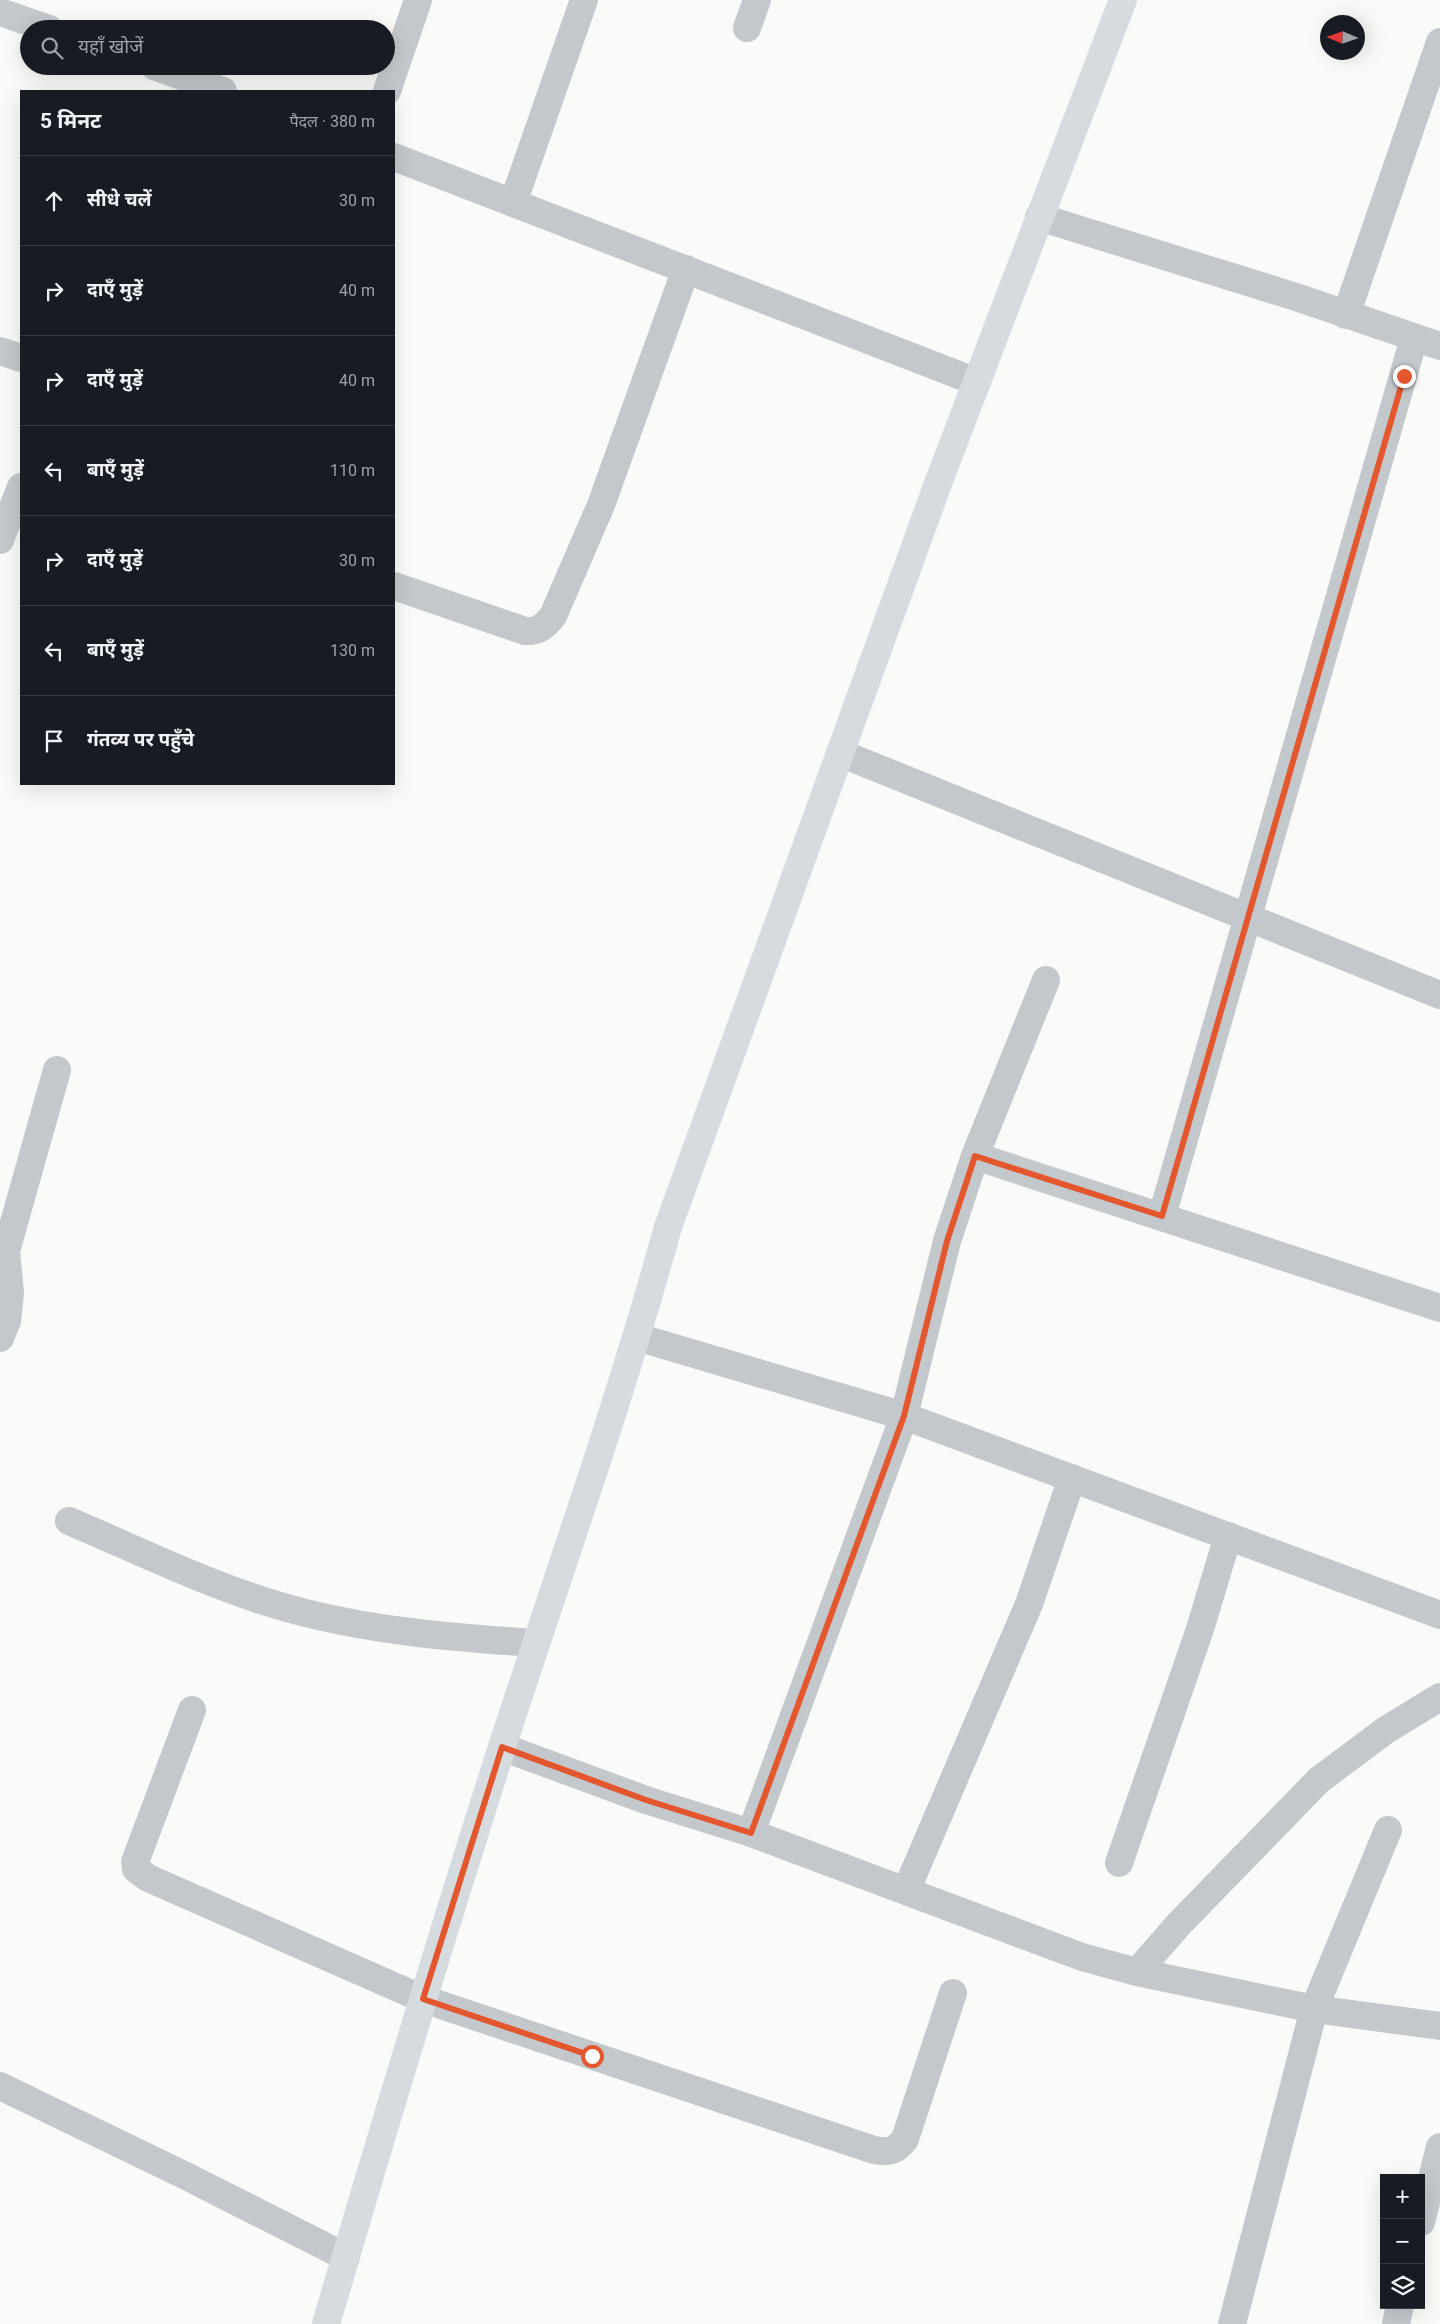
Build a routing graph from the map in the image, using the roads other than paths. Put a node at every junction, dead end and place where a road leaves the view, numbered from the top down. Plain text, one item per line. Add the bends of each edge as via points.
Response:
1 (418, 0) edge
2 (584, 0) edge
3 (757, 0) edge
4 (1123, 0) edge
5 (0, 12) edge
6 (23, 20) edge
7 (747, 28) dead end
8 (1440, 42) edge
9 (395, 68) edge
10 (179, 75) edge
11 (392, 75) edge
12 (220, 90) edge
13 (387, 90) edge
14 (395, 156) edge
15 (513, 203) junction
16 (1039, 217) junction
17 (686, 269) junction
18 (1346, 315) junction
19 (1414, 338) junction
20 (1440, 346) edge
21 (0, 351) edge
22 (20, 358) edge
23 (977, 382) junction
24 (20, 490) edge
25 (0, 540) edge
26 (395, 586) edge
27 (840, 753) junction
28 (1247, 916) junction
29 (1046, 980) dead end
30 (1440, 995) edge
31 (56, 1070) dead end
32 (975, 1156) junction
33 (1162, 1216) junction
34 (1440, 1308) edge
35 (637, 1337) junction
36 (0, 1338) edge
37 (904, 1416) junction
38 (1072, 1478) junction
39 (69, 1521) dead end
40 (1228, 1536) junction
41 (1440, 1615) edge
42 (536, 1643) junction
43 (1440, 1697) edge
44 (192, 1710) dead end
45 (502, 1747) junction
46 (1388, 1830) dead end
47 (751, 1833) junction
48 (1120, 1863) dead end
49 (906, 1891) junction
50 (1137, 1972) junction
51 (953, 1993) dead end
52 (423, 1999) junction
53 (1314, 2009) junction
54 (1440, 2026) edge
55 (0, 2086) edge
56 (1440, 2147) edge
57 (1422, 2219) edge
58 (346, 2257) junction
59 (1399, 2309) edge
60 (326, 2324) edge
61 (1232, 2324) edge
62 (1396, 2324) edge

1 - 9 street
2 - 15 street
3 - 7 street
4 - 16 main road
5 - 6 street
8 - 18 street
10 - 12 street
11 - 13 street
14 - 15 street
15 - 17 street
16 - 18 street
16 - 23 main road
17 - 23 street
17 - 26 street via 601,505 553,616 546,625 525,631
18 - 19 street
19 - 20 street
19 - 28 street
21 - 22 street
23 - 27 main road
24 - 25 street
27 - 28 street
27 - 35 main road via 668,1227
28 - 30 street
28 - 33 street
29 - 32 street
31 - 36 street via 6,1251 10,1293 7,1320
32 - 33 street
32 - 37 street via 947,1241
33 - 34 street
35 - 37 street
35 - 42 main road
37 - 38 street
37 - 47 street
38 - 40 street
38 - 49 street via 1029,1604
39 - 42 street via 222,1586 304,1613 448,1637
40 - 41 street
40 - 48 street via 1200,1629
42 - 45 main road
43 - 50 street via 1386,1730 1319,1780 1179,1924
44 - 52 street via 135,1862 136,1870
45 - 47 street via 646,1800
45 - 52 main road
46 - 53 street
47 - 49 street
49 - 50 street via 1082,1957
50 - 53 street
51 - 52 street via 905,2139 898,2149 887,2152
52 - 58 main road
53 - 54 street
53 - 61 street
55 - 58 street
56 - 57 street
58 - 60 main road
59 - 62 street

